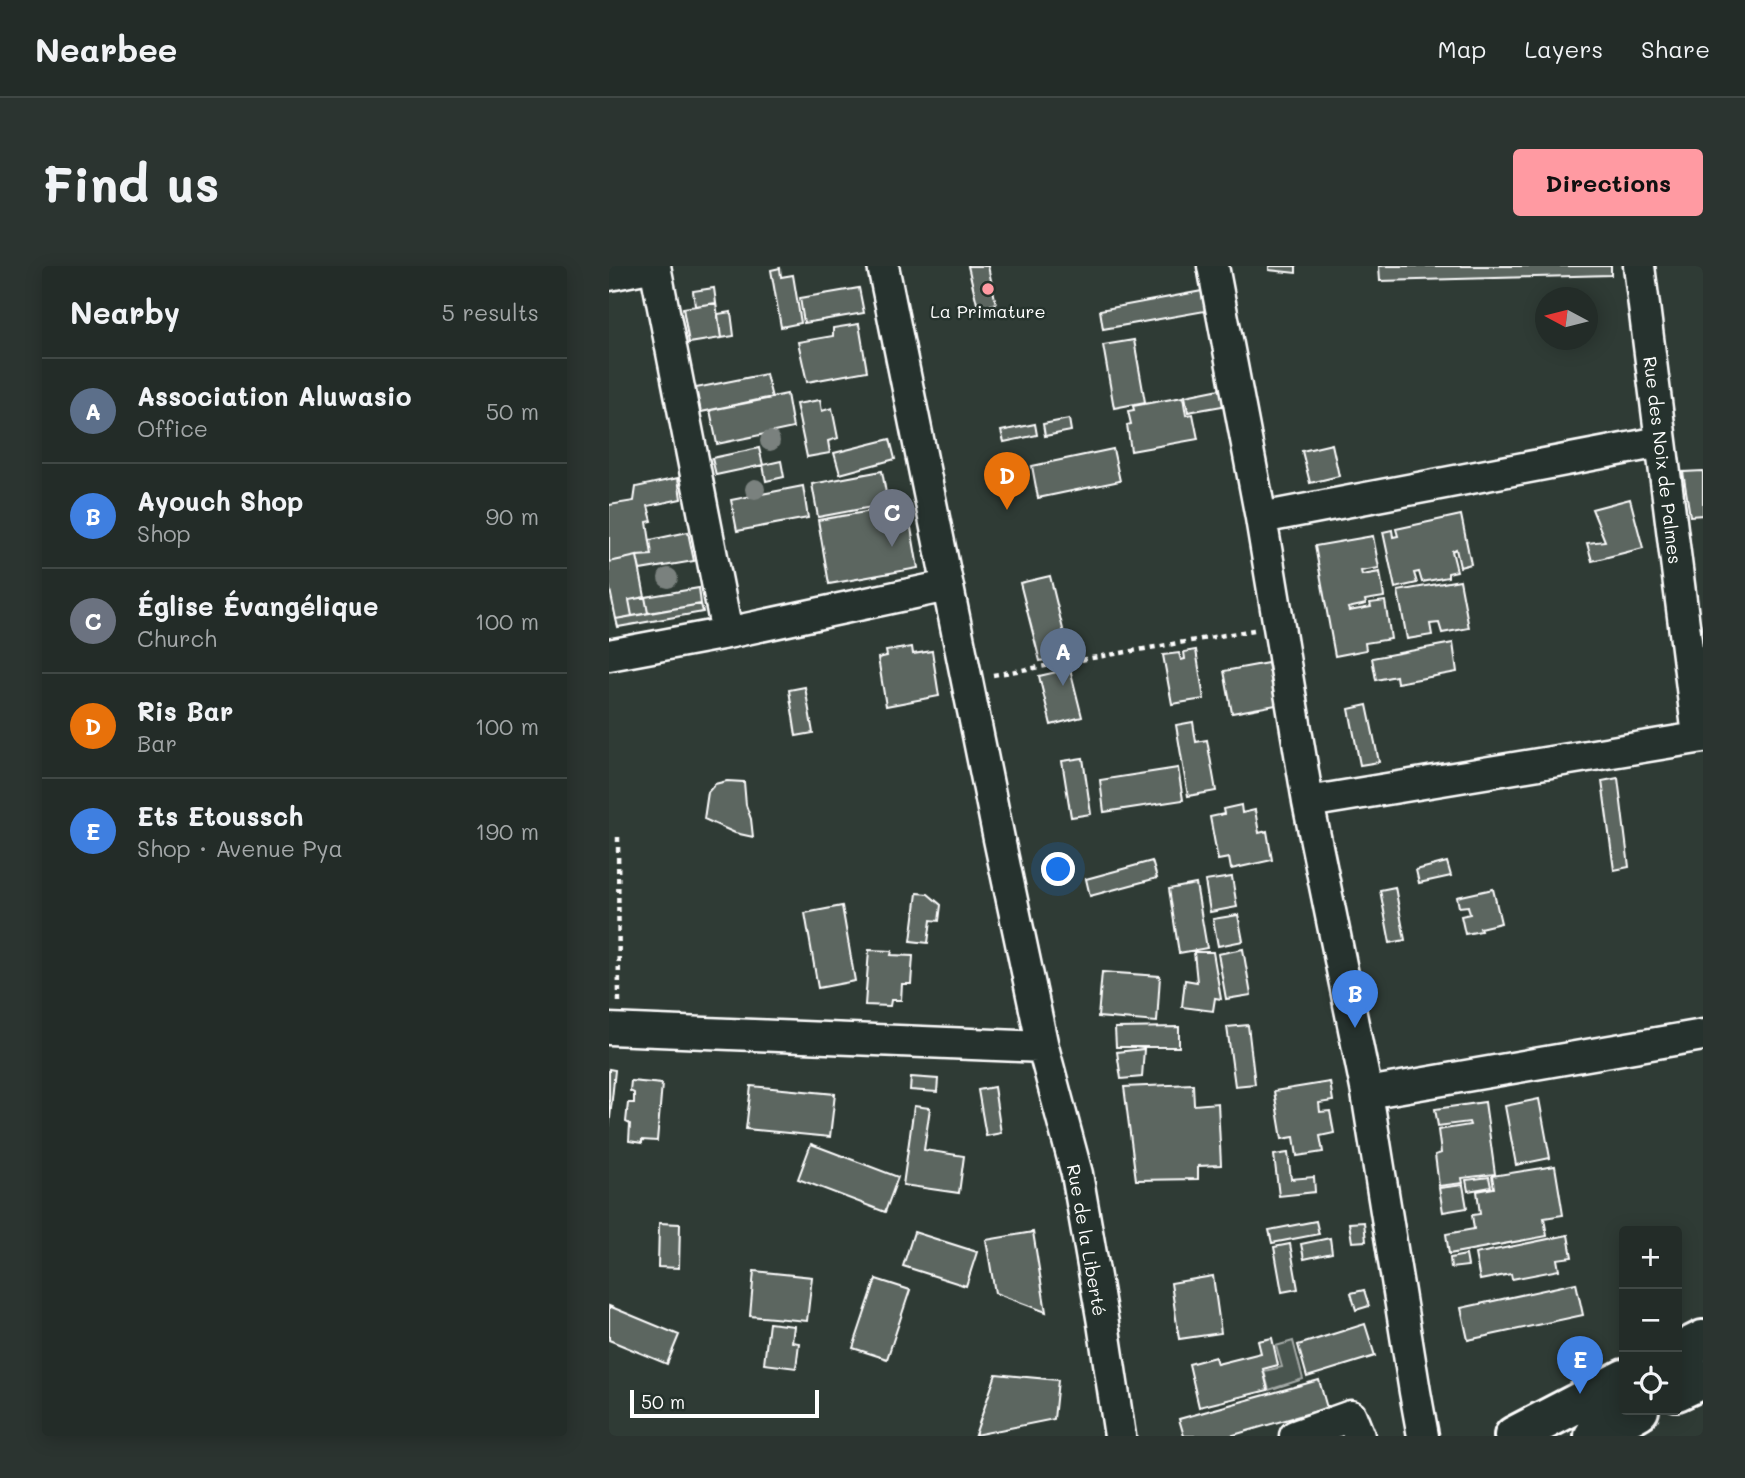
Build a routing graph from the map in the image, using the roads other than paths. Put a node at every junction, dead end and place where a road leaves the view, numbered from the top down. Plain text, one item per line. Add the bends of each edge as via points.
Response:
1 (655, 266) edge
2 (883, 266) edge
3 (1213, 266) edge
4 (1639, 266) edge
5 (609, 275) edge
6 (1660, 442) junction
7 (1261, 518) junction
8 (947, 586) junction
9 (727, 633) junction
10 (609, 655) edge
11 (1701, 737) edge
12 (1308, 802) junction
13 (614, 1030) edge
14 (1703, 1035) edge
15 (1043, 1047) junction
16 (1367, 1093) junction
17 (1703, 1340) edge
18 (1679, 1352) edge
19 (1703, 1379) edge
20 (1619, 1382) edge
21 (1682, 1389) edge
22 (1630, 1415) edge
23 (1310, 1434) edge
24 (1120, 1436) edge
25 (1359, 1436) edge
26 (1423, 1436) edge
27 (1514, 1436) edge
28 (1594, 1436) edge

1 - 5 street
1 - 9 street
2 - 8 street, Rue de la Liberté
3 - 7 street
4 - 6 street, Rue des Noix de Palmes
6 - 7 street
6 - 11 street, Rue des Noix de Palmes
7 - 12 street
8 - 9 street
8 - 15 street, Rue de la Liberté
9 - 10 street
11 - 12 street
12 - 16 street
13 - 15 street
14 - 16 street
15 - 24 street, Rue de la Liberté via 1077,1174
16 - 26 street
17 - 18 main road
19 - 21 main road
20 - 27 main road
22 - 28 main road
23 - 25 street via 1351,1416

